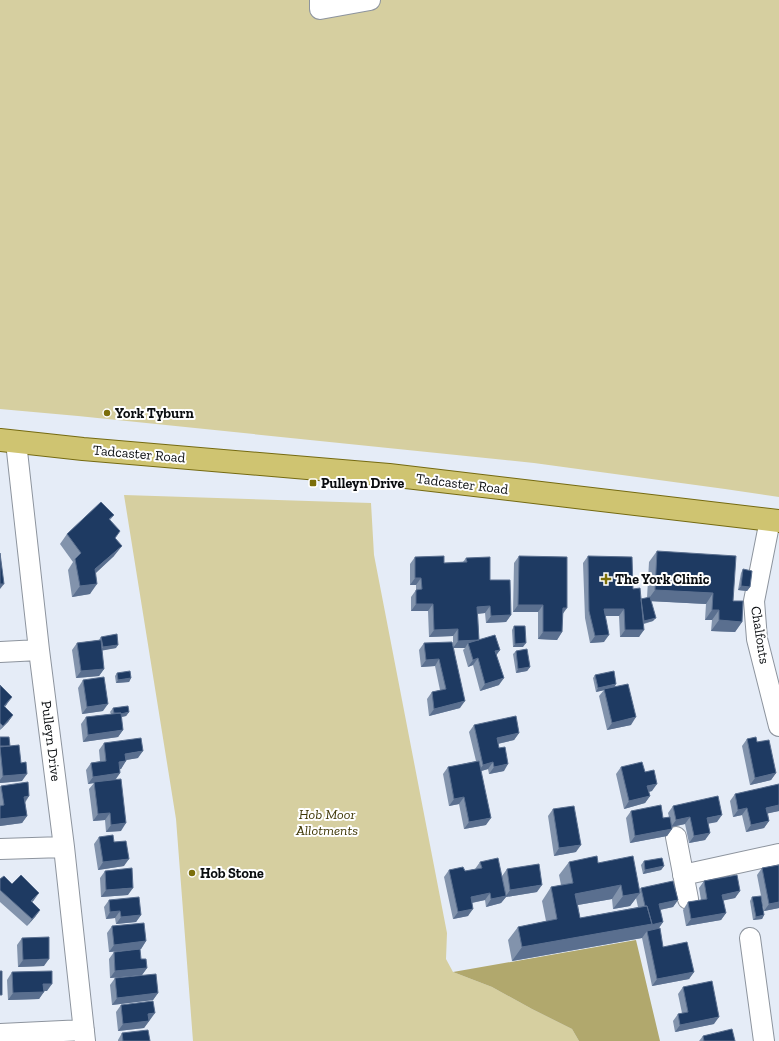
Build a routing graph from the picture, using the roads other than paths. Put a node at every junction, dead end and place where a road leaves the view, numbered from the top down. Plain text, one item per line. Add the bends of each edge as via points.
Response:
1 (320, 0) edge
2 (370, 0) edge
3 (8, 441) edge
4 (775, 521) edge
5 (39, 650) junction
6 (0, 652) edge
7 (779, 726) edge
8 (676, 837) dead end
9 (64, 847) junction
10 (0, 849) edge
11 (779, 854) edge
12 (683, 875) junction
13 (688, 899) dead end
14 (750, 938) dead end
15 (0, 1034) edge
16 (84, 1036) edge
17 (764, 1041) edge

1 - 2 street via 320,8
3 - 4 main road, Tadcaster Road via 389,475
3 - 5 street, Pulleyn Drive
4 - 7 street, Chalfonts via 754,602 757,639
5 - 6 street
5 - 9 street, Pulleyn Drive
8 - 12 street
9 - 10 street
9 - 16 street, Pulleyn Drive
11 - 12 street
12 - 13 street
14 - 17 street
15 - 16 street

